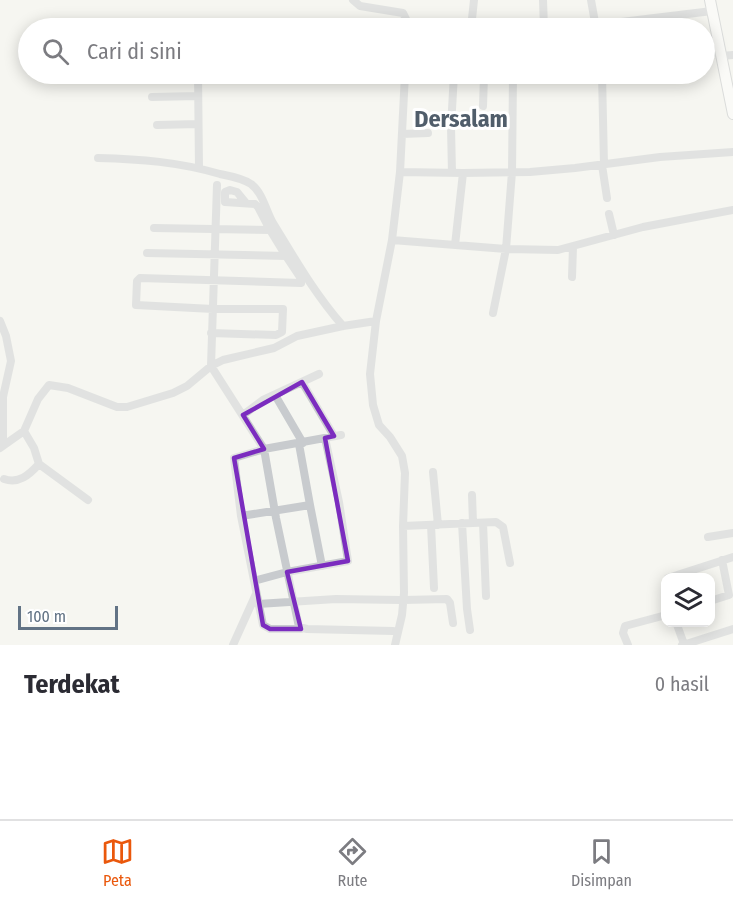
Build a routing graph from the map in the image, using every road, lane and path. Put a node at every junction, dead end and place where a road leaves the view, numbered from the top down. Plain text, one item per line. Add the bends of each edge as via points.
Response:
1 (353, 0) edge
2 (474, 0) edge
3 (543, 0) edge
4 (591, 0) edge
5 (711, 5) edge
6 (406, 18) edge
7 (472, 18) edge
8 (544, 18) edge
9 (594, 18) edge
10 (642, 18) edge
11 (715, 25) edge
12 (715, 54) edge
13 (721, 54) junction
14 (733, 55) edge
15 (198, 84) edge
16 (404, 84) edge
17 (458, 84) edge
18 (484, 84) edge
19 (516, 84) edge
20 (602, 84) edge
21 (198, 96) junction
22 (152, 97) dead end
23 (483, 106) dead end
24 (733, 114) edge
25 (198, 124) junction
26 (157, 125) dead end
27 (428, 133) dead end
28 (402, 134) junction
29 (733, 152) edge
30 (98, 158) dead end
31 (603, 165) junction
32 (199, 168) junction
33 (400, 172) junction
34 (512, 172) junction
35 (452, 173) junction
36 (463, 173) junction
37 (217, 185) dead end
38 (607, 198) dead end
39 (246, 203) dead end
40 (733, 210) edge
41 (609, 214) dead end
42 (154, 228) dead end
43 (217, 229) junction
44 (270, 230) junction
45 (614, 235) junction
46 (392, 240) junction
47 (455, 245) junction
48 (573, 247) junction
49 (506, 249) junction
50 (147, 253) dead end
51 (216, 256) junction
52 (286, 256) junction
53 (572, 277) dead end
54 (214, 282) junction
55 (213, 309) junction
56 (493, 313) dead end
57 (0, 321) edge
58 (376, 321) junction
59 (343, 326) junction
60 (211, 333) junction
61 (211, 366) junction
62 (320, 374) dead end
63 (302, 382) junction
64 (275, 394) junction
65 (243, 415) junction
66 (24, 431) junction
67 (333, 436) junction
68 (301, 443) junction
69 (1, 446) edge
70 (264, 449) junction
71 (39, 464) junction
72 (433, 472) dead end
73 (4, 479) dead end
74 (472, 495) dead end
75 (88, 500) dead end
76 (310, 505) junction
77 (274, 510) junction
78 (241, 516) junction
79 (462, 523) junction
80 (473, 523) junction
81 (483, 523) junction
82 (435, 525) junction
83 (403, 526) junction
84 (733, 532) edge
85 (708, 537) dead end
86 (733, 557) edge
87 (722, 560) junction
88 (510, 563) dead end
89 (322, 566) junction
90 (286, 572) junction
91 (683, 573) edge
92 (254, 581) junction
93 (434, 588) dead end
94 (256, 594) junction
95 (731, 594) edge
96 (486, 596) dead end
97 (715, 599) edge
98 (402, 600) junction
99 (294, 601) junction
100 (258, 604) junction
101 (661, 616) edge
102 (453, 623) dead end
103 (677, 627) edge
104 (302, 629) junction
105 (733, 629) edge
106 (470, 630) dead end
107 (393, 631) dead end
108 (233, 645) edge
109 (395, 645) edge
110 (628, 645) edge
111 (682, 645) edge

1 - 6 street via 360,6 403,13
2 - 7 street
3 - 8 street
4 - 9 street
5 - 10 street
11 - 13 main road
12 - 13 street
13 - 14 street
13 - 24 main road
15 - 21 street
16 - 28 street
17 - 35 street via 451,127
18 - 23 street
19 - 34 street
20 - 31 street
21 - 22 street
21 - 25 street
25 - 26 street
25 - 32 street
27 - 28 street
28 - 33 street
29 - 31 street
30 - 32 street via 150,159
31 - 34 street
31 - 38 street
32 - 59 street via 251,184 306,278
33 - 35 street
33 - 46 street
34 - 36 street
34 - 49 street
35 - 36 street
36 - 47 street
37 - 43 street
39 - 44 street via 258,207
40 - 45 street
41 - 45 street
42 - 43 street
43 - 44 street
43 - 51 street
44 - 52 street
45 - 48 street
46 - 47 street
46 - 58 street
47 - 49 street
48 - 49 street
48 - 53 street
49 - 56 street
50 - 51 street
51 - 52 street
51 - 54 street
52 - 54 street via 301,283
54 - 55 street
54 - 55 street via 140,278 136,305
55 - 60 street
55 - 60 street via 283,309 282,332
57 - 69 street via 12,361 3,397
58 - 59 street
58 - 83 street via 370,374 373,405 379,425 402,456
59 - 61 street via 297,336 274,348
60 - 61 street
61 - 65 street
61 - 66 street via 173,393 127,407 49,385
62 - 63 street
63 - 64 street
63 - 67 street
64 - 65 street
64 - 68 street
65 - 70 street
66 - 69 street
66 - 71 street
67 - 68 street
67 - 89 street via 348,561
68 - 70 street
68 - 76 street
70 - 77 street
70 - 78 street via 234,458
71 - 73 street via 19,480
71 - 75 street
72 - 82 street
74 - 80 street
76 - 77 street
76 - 89 street
77 - 78 street
77 - 90 street
78 - 92 street
79 - 80 street
79 - 82 street
79 - 106 street
80 - 81 street
81 - 88 street via 496,522 503,527
81 - 96 street
82 - 83 street
82 - 93 street
83 - 98 street
84 - 85 street
86 - 87 street
87 - 91 street
87 - 95 street
89 - 90 street
90 - 92 street
90 - 99 street
92 - 94 street
94 - 100 street
94 - 108 street
95 - 97 street
98 - 99 street
98 - 102 street via 447,599
98 - 109 street
99 - 100 street
99 - 104 street
100 - 104 street via 266,627
101 - 110 street via 625,626 623,633
103 - 111 street
104 - 107 street
105 - 111 street

